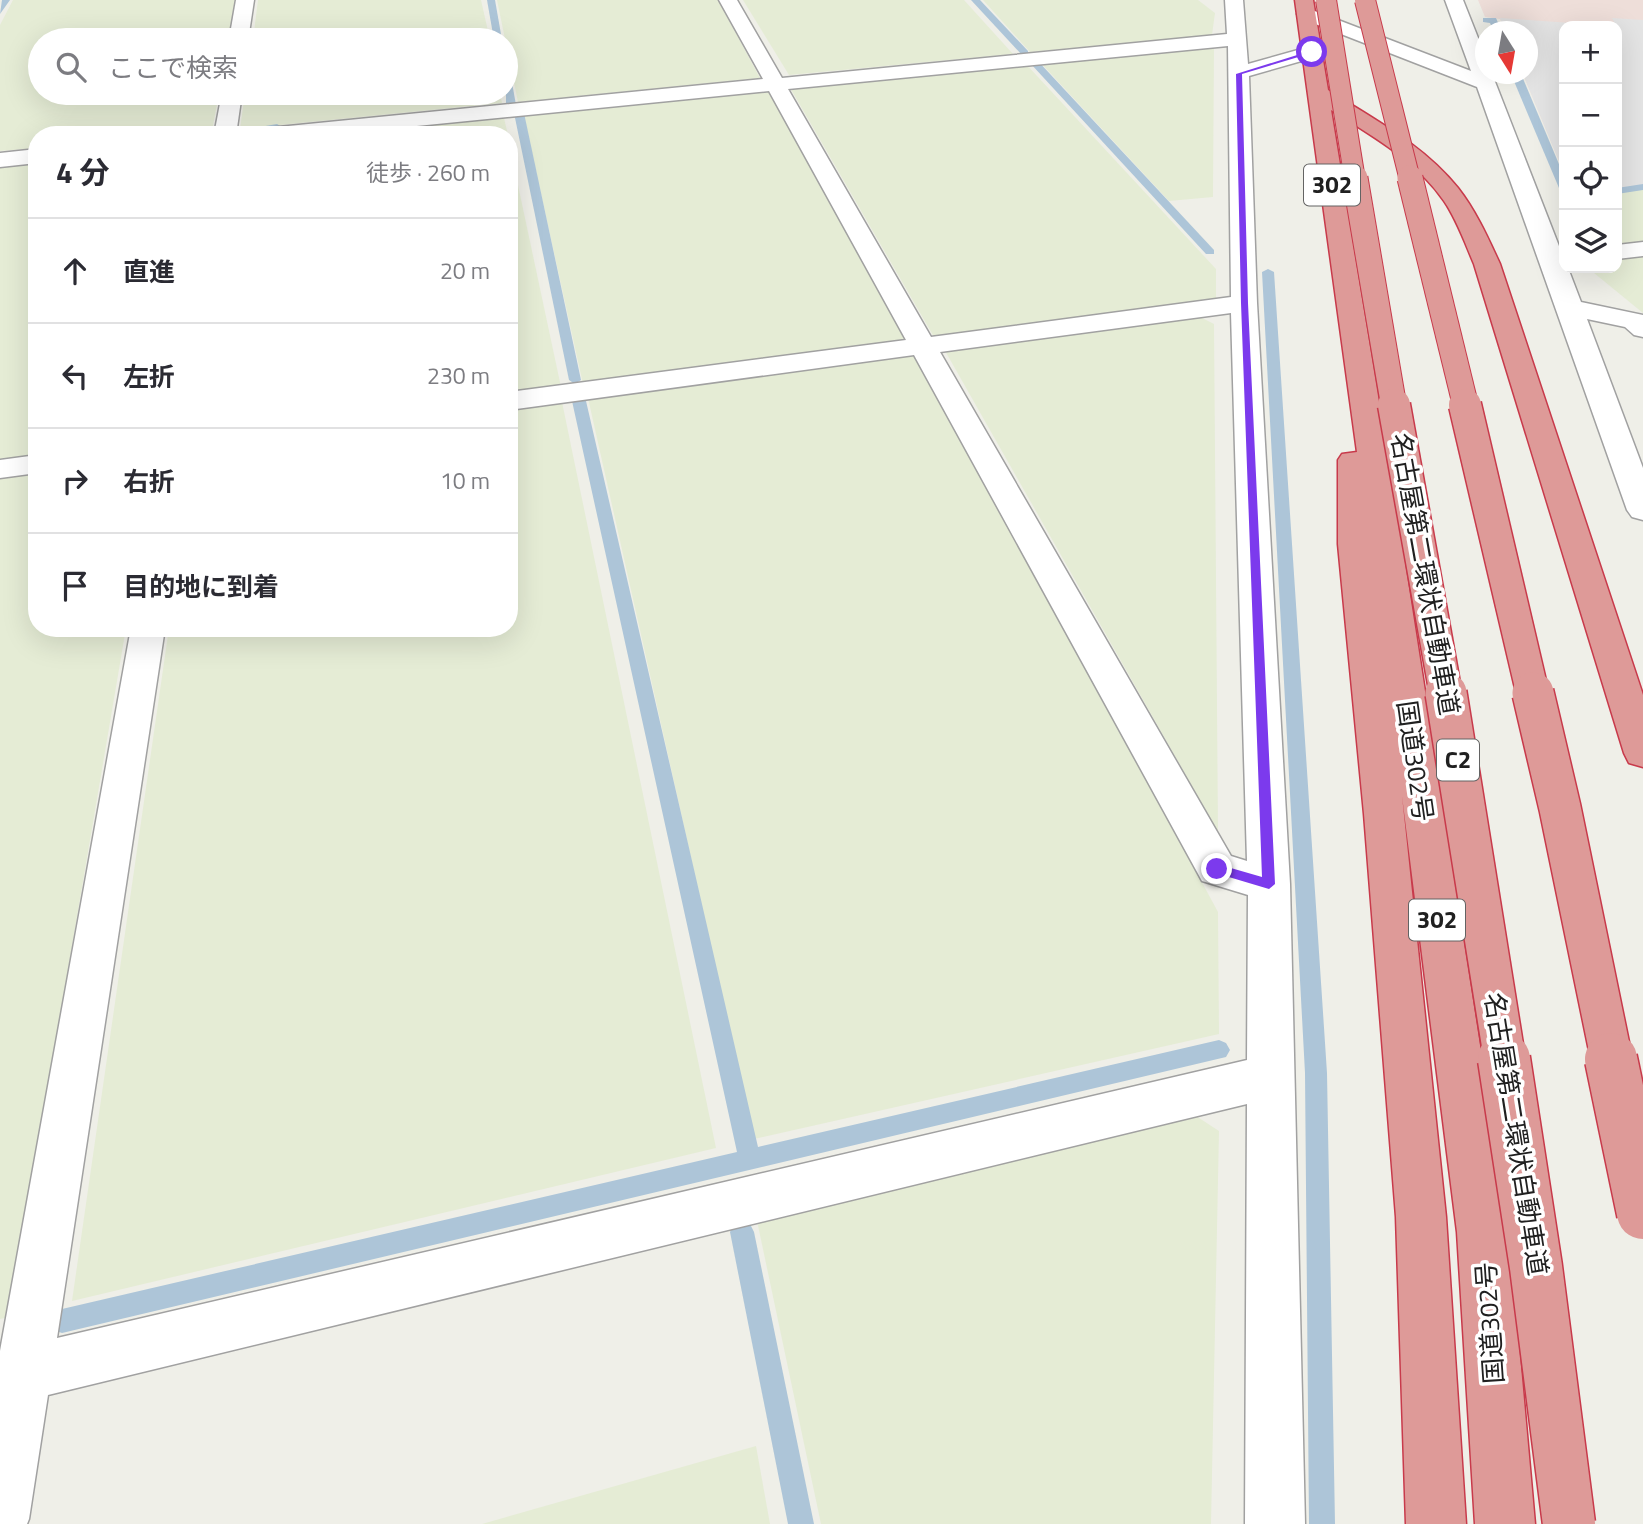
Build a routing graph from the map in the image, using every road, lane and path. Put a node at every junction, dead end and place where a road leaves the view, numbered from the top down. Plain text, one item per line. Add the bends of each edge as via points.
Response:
1 (245, 0) edge
2 (728, 0) edge
3 (1234, 0) edge
4 (1365, 0) edge
5 (1454, 0) edge
6 (1312, 5) edge
7 (241, 28) edge
8 (1237, 39) junction
9 (1312, 52) junction
10 (1475, 56) edge
11 (1239, 74) junction
12 (1475, 78) edge
13 (776, 84) junction
14 (1485, 84) edge
15 (1320, 94) junction
16 (230, 105) edge
17 (226, 126) edge
18 (349, 126) edge
19 (28, 157) edge
20 (0, 160) edge
21 (1643, 249) edge
22 (1622, 251) edge
23 (1558, 260) edge
24 (1244, 303) junction
25 (1570, 307) junction
26 (1351, 318) junction
27 (1643, 328) edge
28 (923, 346) junction
29 (518, 400) edge
30 (28, 465) edge
31 (0, 469) edge
32 (1643, 510) edge
33 (146, 637) edge
34 (1643, 753) edge
35 (1269, 884) junction
36 (1272, 1076) junction
37 (1643, 1213) edge
38 (12, 1377) edge
39 (0, 1519) edge
40 (1275, 1524) edge
41 (1436, 1524) edge
42 (1506, 1524) edge
43 (1569, 1524) edge

1 - 7 street
2 - 13 street
3 - 8 street
4 - 37 highway, bridge via 1560,808
5 - 10 street
6 - 9 highway, 国道302号 / 302
6 - 12 street
6 - 43 highway, 名古屋第二環状自動車道 / C2, bridge via 1373,292 1464,789 1536,1268
8 - 11 street
8 - 13 street
9 - 11 street
9 - 15 highway, 国道302号 / 302
11 - 24 street
13 - 18 street
13 - 28 street
14 - 23 street
15 - 26 highway, 国道302号 / 302
15 - 34 highway via 1432,174 1459,205 1473,232
16 - 17 street
19 - 20 street
21 - 22 street
23 - 25 street
24 - 28 street
24 - 35 street
25 - 27 street via 1634,321
25 - 32 street
26 - 41 highway via 1354,544 1421,1217
26 - 42 highway, 国道302号 / 302 via 1483,1232
28 - 29 street
28 - 35 street via 1217,869
30 - 31 street
33 - 38 street
35 - 36 street
36 - 38 street
36 - 40 street
38 - 39 street

